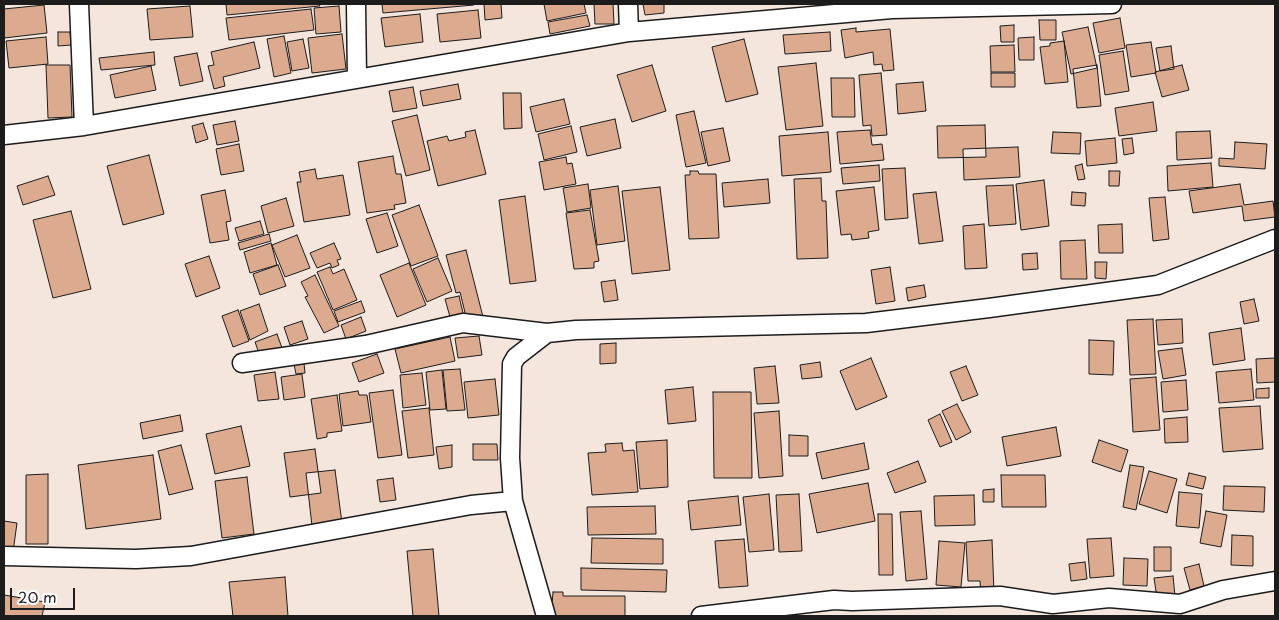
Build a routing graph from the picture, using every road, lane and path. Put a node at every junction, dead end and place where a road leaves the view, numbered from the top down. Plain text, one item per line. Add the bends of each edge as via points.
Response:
1 (79, 4) edge
2 (356, 4) edge
3 (628, 4) edge
4 (1112, 4) edge
5 (892, 6) edge
6 (629, 32) junction
7 (357, 77) junction
8 (84, 126) junction
9 (4, 135) edge
10 (1275, 239) edge
11 (546, 333) junction
12 (242, 363) dead end
13 (513, 501) junction
14 (4, 556) edge
15 (1275, 581) edge
16 (546, 616) edge
17 (701, 616) edge

1 - 8 street
2 - 7 street
3 - 6 street
4 - 5 street
5 - 6 street
6 - 7 street
7 - 8 street
8 - 9 street
10 - 11 street via 1158,285 989,308 866,323
11 - 12 street via 463,323 366,344
11 - 13 street via 512,364 510,458
13 - 14 street via 471,505 191,556 136,559
13 - 16 street
15 - 17 street via 1223,590 1180,604 1109,598 1053,604 1000,596 834,600

